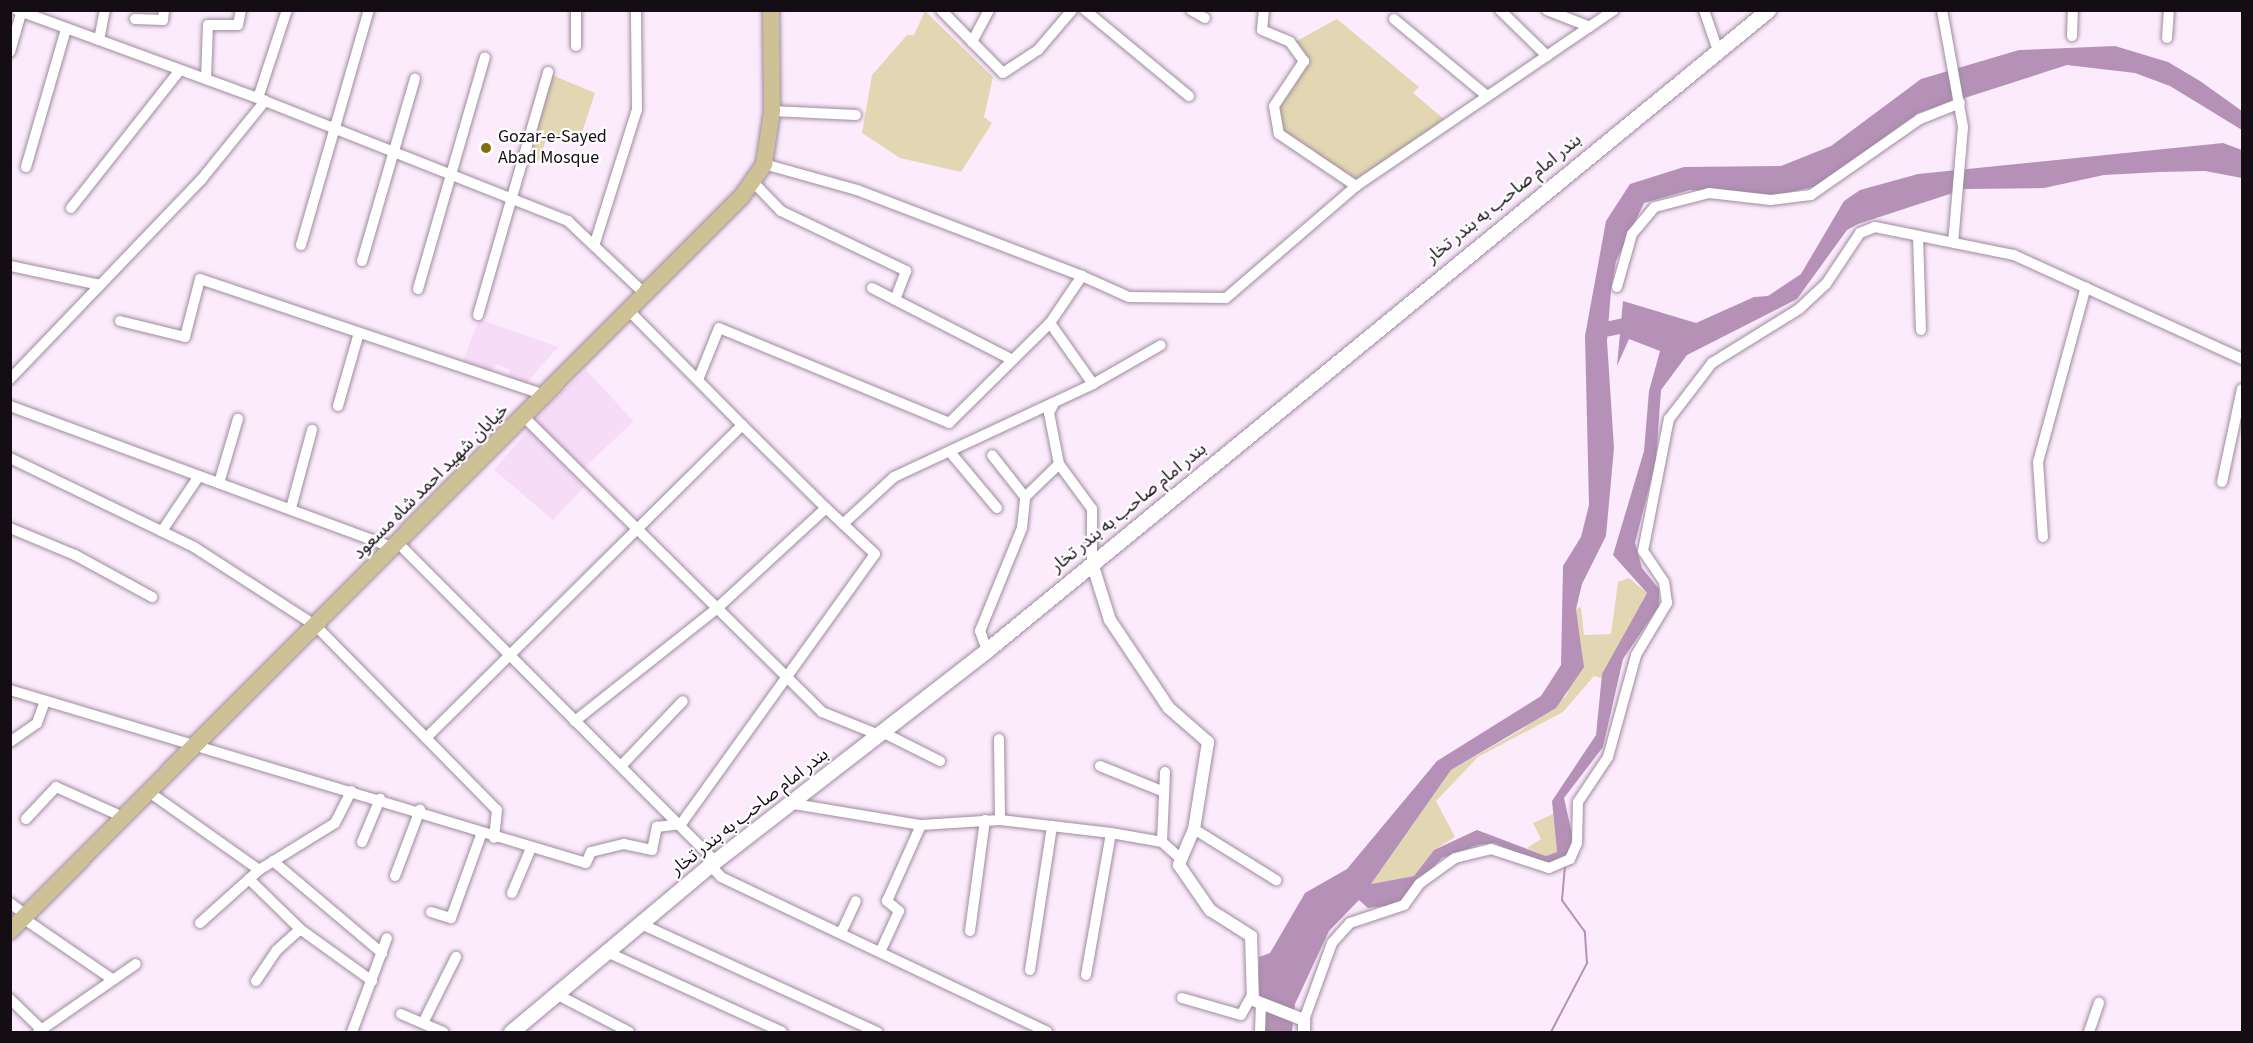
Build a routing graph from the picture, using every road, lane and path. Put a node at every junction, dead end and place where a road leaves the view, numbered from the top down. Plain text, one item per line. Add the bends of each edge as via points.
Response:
1 (105, 10) edge
2 (164, 10) edge
3 (241, 10) edge
4 (287, 10) edge
5 (369, 10) edge
6 (576, 10) edge
7 (636, 10) edge
8 (771, 10) edge
9 (941, 10) edge
10 (989, 10) edge
11 (1072, 10) edge
12 (1085, 10) edge
13 (1191, 10) edge
14 (1264, 10) edge
15 (1500, 10) edge
16 (1547, 10) edge
17 (1614, 10) edge
18 (1704, 10) edge
19 (1768, 10) edge
20 (1942, 10) edge
21 (2073, 10) edge
22 (2169, 10) edge
23 (20, 11) edge
24 (1205, 18) dead end
25 (135, 19) dead end
26 (1394, 19) dead end
27 (1590, 27) junction
28 (66, 28) junction
29 (2072, 36) dead end
30 (2167, 38) dead end
31 (99, 40) junction
32 (972, 42) junction
33 (576, 46) dead end
34 (1718, 51) junction
35 (10, 52) edge
36 (1547, 56) junction
37 (485, 57) dead end
38 (180, 70) junction
39 (548, 72) dead end
40 (206, 79) junction
41 (414, 79) dead end
42 (1189, 96) dead end
43 (1487, 96) junction
44 (261, 99) junction
45 (1960, 103) junction
46 (772, 111) junction
47 (856, 115) dead end
48 (333, 131) junction
49 (392, 154) junction
50 (764, 164) junction
51 (26, 167) dead end
52 (452, 176) junction
53 (753, 182) junction
54 (1356, 186) junction
55 (511, 199) junction
56 (71, 208) dead end
57 (1918, 236) junction
58 (1953, 243) junction
59 (301, 245) dead end
60 (594, 246) junction
61 (362, 261) dead end
62 (10, 266) edge
63 (1082, 276) junction
64 (100, 285) junction
65 (1617, 287) dead end
66 (2086, 287) junction
67 (872, 288) dead end
68 (418, 289) dead end
69 (644, 293) junction
70 (895, 300) junction
71 (628, 310) junction
72 (478, 315) dead end
73 (120, 321) dead end
74 (1050, 323) junction
75 (1921, 330) dead end
76 (358, 333) junction
77 (1161, 345) dead end
78 (2242, 359) edge
79 (1013, 360) junction
80 (10, 379) edge
81 (698, 380) junction
82 (1093, 384) junction
83 (2242, 389) edge
84 (544, 395) junction
85 (1053, 405) junction
86 (10, 406) edge
87 (338, 406) dead end
88 (523, 416) junction
89 (238, 419) dead end
90 (742, 425) junction
91 (312, 430) dead end
92 (950, 452) junction
93 (992, 455) dead end
94 (10, 458) edge
95 (1059, 464) junction
96 (199, 476) junction
97 (2222, 482) dead end
98 (219, 483) junction
99 (1025, 497) junction
100 (291, 508) junction
101 (826, 508) junction
102 (998, 508) dead end
103 (843, 524) junction
104 (10, 528) edge
105 (162, 531) junction
106 (635, 531) junction
107 (2043, 537) dead end
108 (396, 545) junction
109 (1092, 564) junction
110 (152, 597) dead end
111 (715, 610) junction
112 (316, 626) junction
113 (987, 650) junction
114 (512, 655) junction
115 (789, 680) junction
116 (10, 690) edge
117 (45, 700) junction
118 (683, 701) dead end
119 (575, 721) junction
120 (880, 734) junction
121 (426, 738) junction
122 (999, 739) dead end
123 (10, 742) edge
124 (197, 747) junction
125 (940, 761) dead end
126 (622, 765) junction
127 (1100, 766) dead end
128 (1165, 772) dead end
129 (351, 791) junction
130 (149, 792) junction
131 (1164, 792) junction
132 (380, 799) junction
133 (794, 804) junction
134 (420, 810) junction
135 (123, 818) junction
136 (26, 819) dead end
137 (986, 820) junction
138 (1000, 820) junction
139 (681, 824) junction
140 (921, 825) junction
141 (1052, 826) junction
142 (1194, 829) junction
143 (1111, 833) junction
144 (481, 835) junction
145 (494, 838) junction
146 (362, 842) dead end
147 (1162, 842) junction
148 (531, 848) junction
149 (1180, 858) junction
150 (273, 861) junction
151 (713, 863) junction
152 (259, 870) junction
153 (395, 876) dead end
154 (249, 879) junction
155 (1276, 879) dead end
156 (512, 893) dead end
157 (856, 901) dead end
158 (10, 903) edge
159 (430, 912) dead end
160 (24, 917) junction
161 (201, 923) dead end
162 (641, 924) junction
163 (300, 929) junction
164 (10, 931) edge
165 (970, 931) dead end
166 (841, 933) junction
167 (387, 938) dead end
168 (881, 950) junction
169 (382, 953) junction
170 (609, 953) junction
171 (456, 957) dead end
172 (136, 964) dead end
173 (1030, 970) dead end
174 (1086, 975) dead end
175 (112, 979) junction
176 (256, 981) dead end
177 (372, 981) junction
178 (558, 995) junction
179 (1251, 997) junction
180 (1182, 998) dead end
181 (10, 999) edge
182 (2099, 1003) dead end
183 (1262, 1007) junction
184 (401, 1014) dead end
185 (423, 1023) junction
186 (1301, 1023) edge
187 (40, 1031) edge
188 (352, 1032) edge
189 (443, 1032) edge
190 (511, 1032) edge
191 (629, 1032) edge
192 (782, 1032) edge
193 (877, 1032) edge
194 (1047, 1032) edge
195 (1260, 1032) edge
196 (2089, 1032) edge

1 - 31 street
2 - 25 street via 163,20
3 - 40 street via 238,25 208,25
4 - 44 street
5 - 48 street
6 - 33 street
7 - 60 street via 637,110
8 - 46 main road, خیابان شهید احمد شاه مسعود
9 - 32 street
10 - 32 street
11 - 32 street via 1038,50 1003,73
12 - 42 street
13 - 24 street
14 - 54 street via 1262,30 1290,42 1304,61 1274,106 1279,134
15 - 36 street
16 - 27 street
17 - 27 street
18 - 34 street
19 - 34 main road, بندر امام صاحب به بندر تخار
20 - 45 street
21 - 29 street
22 - 30 street
23 - 28 street
23 - 35 street
26 - 43 street
27 - 36 street
28 - 31 street
28 - 51 street
31 - 38 street
34 - 109 main road, بندر امام صاحب به بندر تخار
36 - 43 street
37 - 52 street
38 - 40 street
38 - 56 street
39 - 55 street
40 - 44 street
41 - 49 street
43 - 54 street
44 - 48 street
44 - 64 street via 201,180
45 - 58 street via 1962,164
45 - 65 street via 1920,119 1811,195 1771,200 1709,193 1655,207 1632,234
46 - 47 street
46 - 50 main road, خیابان شهید احمد شاه مسعود
48 - 49 street
48 - 59 street
49 - 52 street
49 - 61 street
50 - 53 main road, خیابان شهید احمد شاه مسعود
50 - 63 street via 857,190
52 - 55 street
52 - 68 street
53 - 69 main road, خیابان شهید احمد شاه مسعود
53 - 70 street via 781,211 906,271
54 - 63 street via 1226,298 1129,297
55 - 60 street via 568,221
55 - 72 street
57 - 58 street
57 - 75 street
57 - 186 street via 1875,227 1860,233 1826,284 1799,309 1712,363 1669,419 1643,551 1664,582 1667,603 1636,655 1608,757 1578,802 1577,843 1565,863 1536,866 1491,849 1455,858 1419,884 1404,905 1350,922 1332,944
58 - 66 street via 2014,255
60 - 69 street
62 - 64 street
63 - 74 street
64 - 80 street
66 - 78 street
66 - 107 street via 2038,462
67 - 70 street
69 - 71 main road, خیابان شهید احمد شاه مسعود
70 - 79 street
71 - 81 street
71 - 84 main road, خیابان شهید احمد شاه مسعود
73 - 76 street via 185,337 200,279
74 - 79 street
74 - 82 street
76 - 84 street
76 - 87 street
77 - 82 street
79 - 81 street via 949,423 719,328
81 - 90 street
82 - 85 street
83 - 97 street
84 - 88 main road, خیابان شهید احمد شاه مسعود
85 - 92 street via 1042,404
85 - 95 street via 1048,413
86 - 96 street
88 - 106 street
88 - 108 main road, خیابان شهید احمد شاه مسعود
89 - 98 street
90 - 101 street
90 - 106 street
91 - 100 street
92 - 102 street
92 - 103 street via 894,477
93 - 99 street
94 - 105 street
95 - 99 street
95 - 109 street via 1092,509
96 - 98 street
96 - 105 street
98 - 100 street
99 - 113 street via 1022,528 980,631
100 - 108 street
101 - 103 street
101 - 111 street
103 - 115 street via 875,554
104 - 110 street via 75,555
105 - 112 street
106 - 111 street
106 - 114 street
108 - 112 main road, خیابان شهید احمد شاه مسعود
108 - 114 street
109 - 113 main road, بندر امام صاحب به بندر تخار
109 - 142 street via 1110,620 1169,708 1208,742
111 - 115 street
111 - 119 street
112 - 121 street
112 - 124 main road, خیابان شهید احمد شاه مسعود
113 - 120 main road, بندر امام صاحب به بندر تخار
114 - 119 street
114 - 121 street
115 - 120 street via 822,712
115 - 139 street
116 - 117 street
117 - 123 street via 37,723
117 - 124 street
118 - 126 street
119 - 126 street
120 - 125 street
120 - 133 main road, بندر امام صاحب به بندر تخار
121 - 145 street via 497,810
122 - 138 street
124 - 129 street
124 - 130 main road, خیابان شهید احمد شاه مسعود
126 - 139 street
127 - 131 street
128 - 131 street
129 - 132 street
129 - 150 street via 335,823
130 - 135 main road, خیابان شهید احمد شاه مسعود
130 - 152 street
131 - 147 street
132 - 134 street
132 - 146 street
133 - 140 street
133 - 151 main road, بندر امام صاحب به بندر تخار
134 - 144 street
134 - 153 street
135 - 136 street via 56,787
135 - 160 main road, خیابان شهید احمد شاه مسعود
137 - 138 street
137 - 140 street
137 - 165 street
138 - 141 street
139 - 148 street via 657,827 652,850 624,844 591,852 586,863
139 - 151 street
140 - 168 street via 887,901 899,911
141 - 143 street
141 - 173 street
142 - 149 street
142 - 155 street
143 - 147 street
143 - 174 street
144 - 145 street
144 - 159 street via 451,918
145 - 148 street
147 - 149 street
148 - 156 street
149 - 179 street via 1179,865 1210,910 1251,936
150 - 152 street
150 - 169 street
151 - 162 main road, بندر امام صاحب به بندر تخار
151 - 166 street via 721,877
152 - 154 street
154 - 161 street
154 - 163 street
157 - 166 street
158 - 160 street
160 - 164 main road, خیابان شهید احمد شاه مسعود
160 - 175 street
162 - 170 main road, بندر امام صاحب به بندر تخار
162 - 193 street
163 - 176 street via 277,950
163 - 177 street
166 - 168 street
167 - 169 street
168 - 194 street
169 - 177 street
170 - 178 main road, بندر امام صاحب به بندر تخار
170 - 192 street
171 - 185 street
172 - 175 street
175 - 187 street
177 - 188 street
178 - 190 main road, بندر امام صاحب به بندر تخار
178 - 191 street
179 - 180 street via 1241,1015
179 - 183 street
181 - 187 street
182 - 196 street
183 - 186 street
183 - 195 street
184 - 185 street
185 - 189 street

